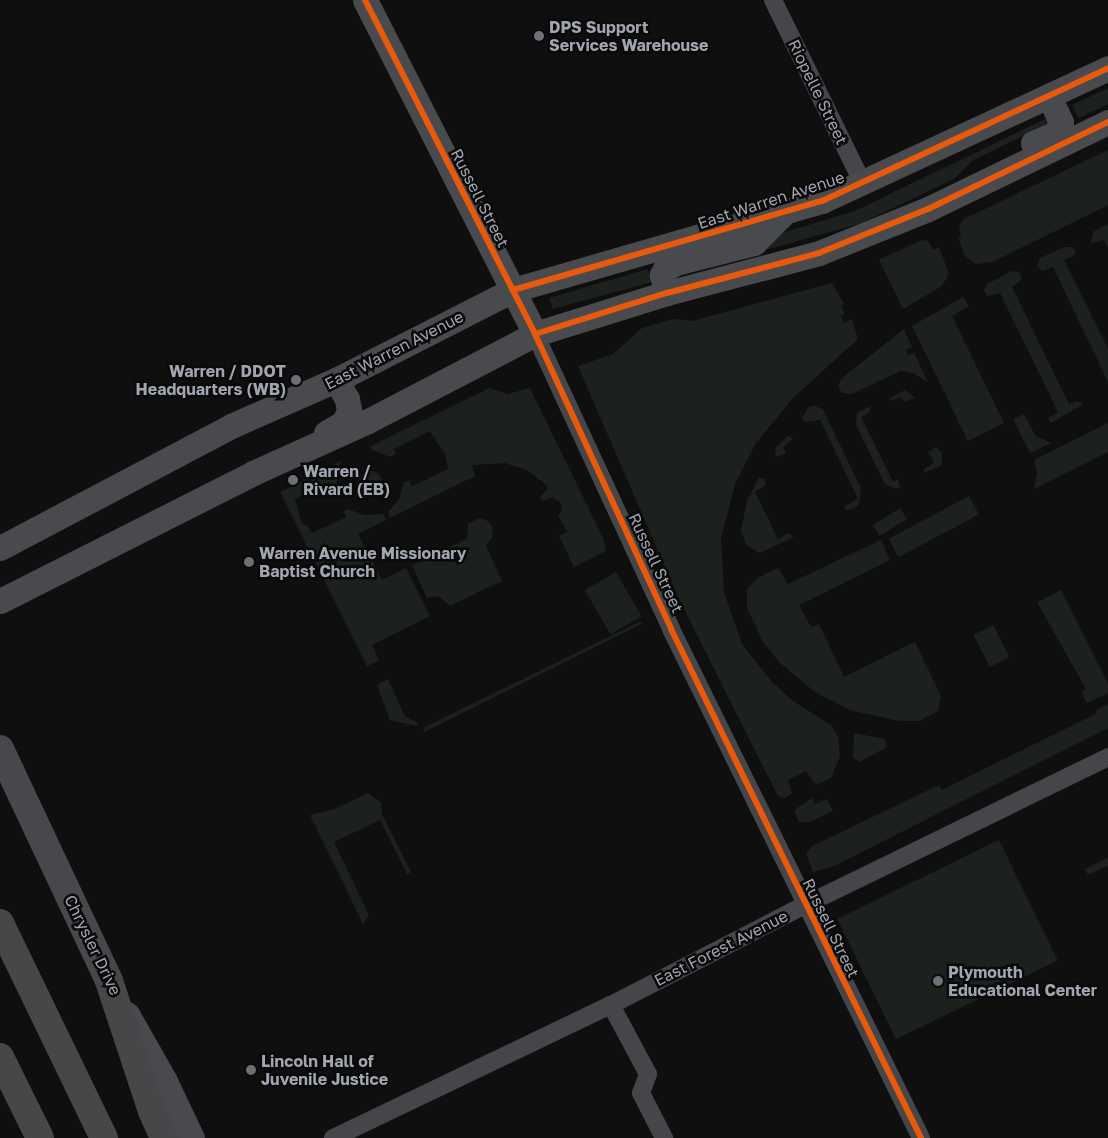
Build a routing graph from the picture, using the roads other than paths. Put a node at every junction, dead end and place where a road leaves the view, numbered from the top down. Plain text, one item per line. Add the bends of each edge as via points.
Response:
1 (365, 0) edge
2 (773, 0) edge
3 (1108, 68) edge
4 (1049, 96) junction
5 (1108, 122) edge
6 (864, 184) junction
7 (965, 191) junction
8 (784, 213) junction
9 (513, 290) junction
10 (667, 293) junction
11 (535, 334) junction
12 (336, 380) junction
13 (284, 459) junction
14 (0, 548) edge
15 (6, 591) edge
16 (0, 749) edge
17 (1108, 757) edge
18 (805, 905) junction
19 (0, 923) edge
20 (109, 981) junction
21 (611, 1005) junction
22 (0, 1057) edge
23 (40, 1138) edge
24 (104, 1138) edge
25 (164, 1138) edge
26 (192, 1138) edge
27 (333, 1138) edge
28 (664, 1138) edge
29 (920, 1138) edge

1 - 9 main road, Russell Street
2 - 6 street, Riopelle Street
3 - 4 main road, East Warren Avenue
4 - 6 main road, East Warren Avenue
4 - 7 main road via 1061,122 1056,133 979,167
5 - 7 main road
6 - 8 main road, East Warren Avenue
7 - 10 main road via 819,254
8 - 9 main road, East Warren Avenue
8 - 10 main road via 754,243 676,263 665,269 662,275
9 - 11 main road, Russell Street
9 - 12 main road, East Warren Avenue
10 - 11 main road
11 - 13 main road via 368,421
11 - 18 street, Russell Street via 671,629
12 - 13 main road via 347,399 349,410 344,422
12 - 14 main road, East Warren Avenue via 231,426
13 - 15 main road
16 - 20 main road, Chrysler Drive
17 - 18 street, East Forest Avenue
18 - 21 street, East Forest Avenue
18 - 29 street, Russell Street
19 - 24 highway
20 - 25 highway
20 - 26 main road, Chrysler Drive via 166,1081
21 - 27 street, East Forest Avenue
21 - 28 street via 648,1074 642,1093
22 - 23 highway

